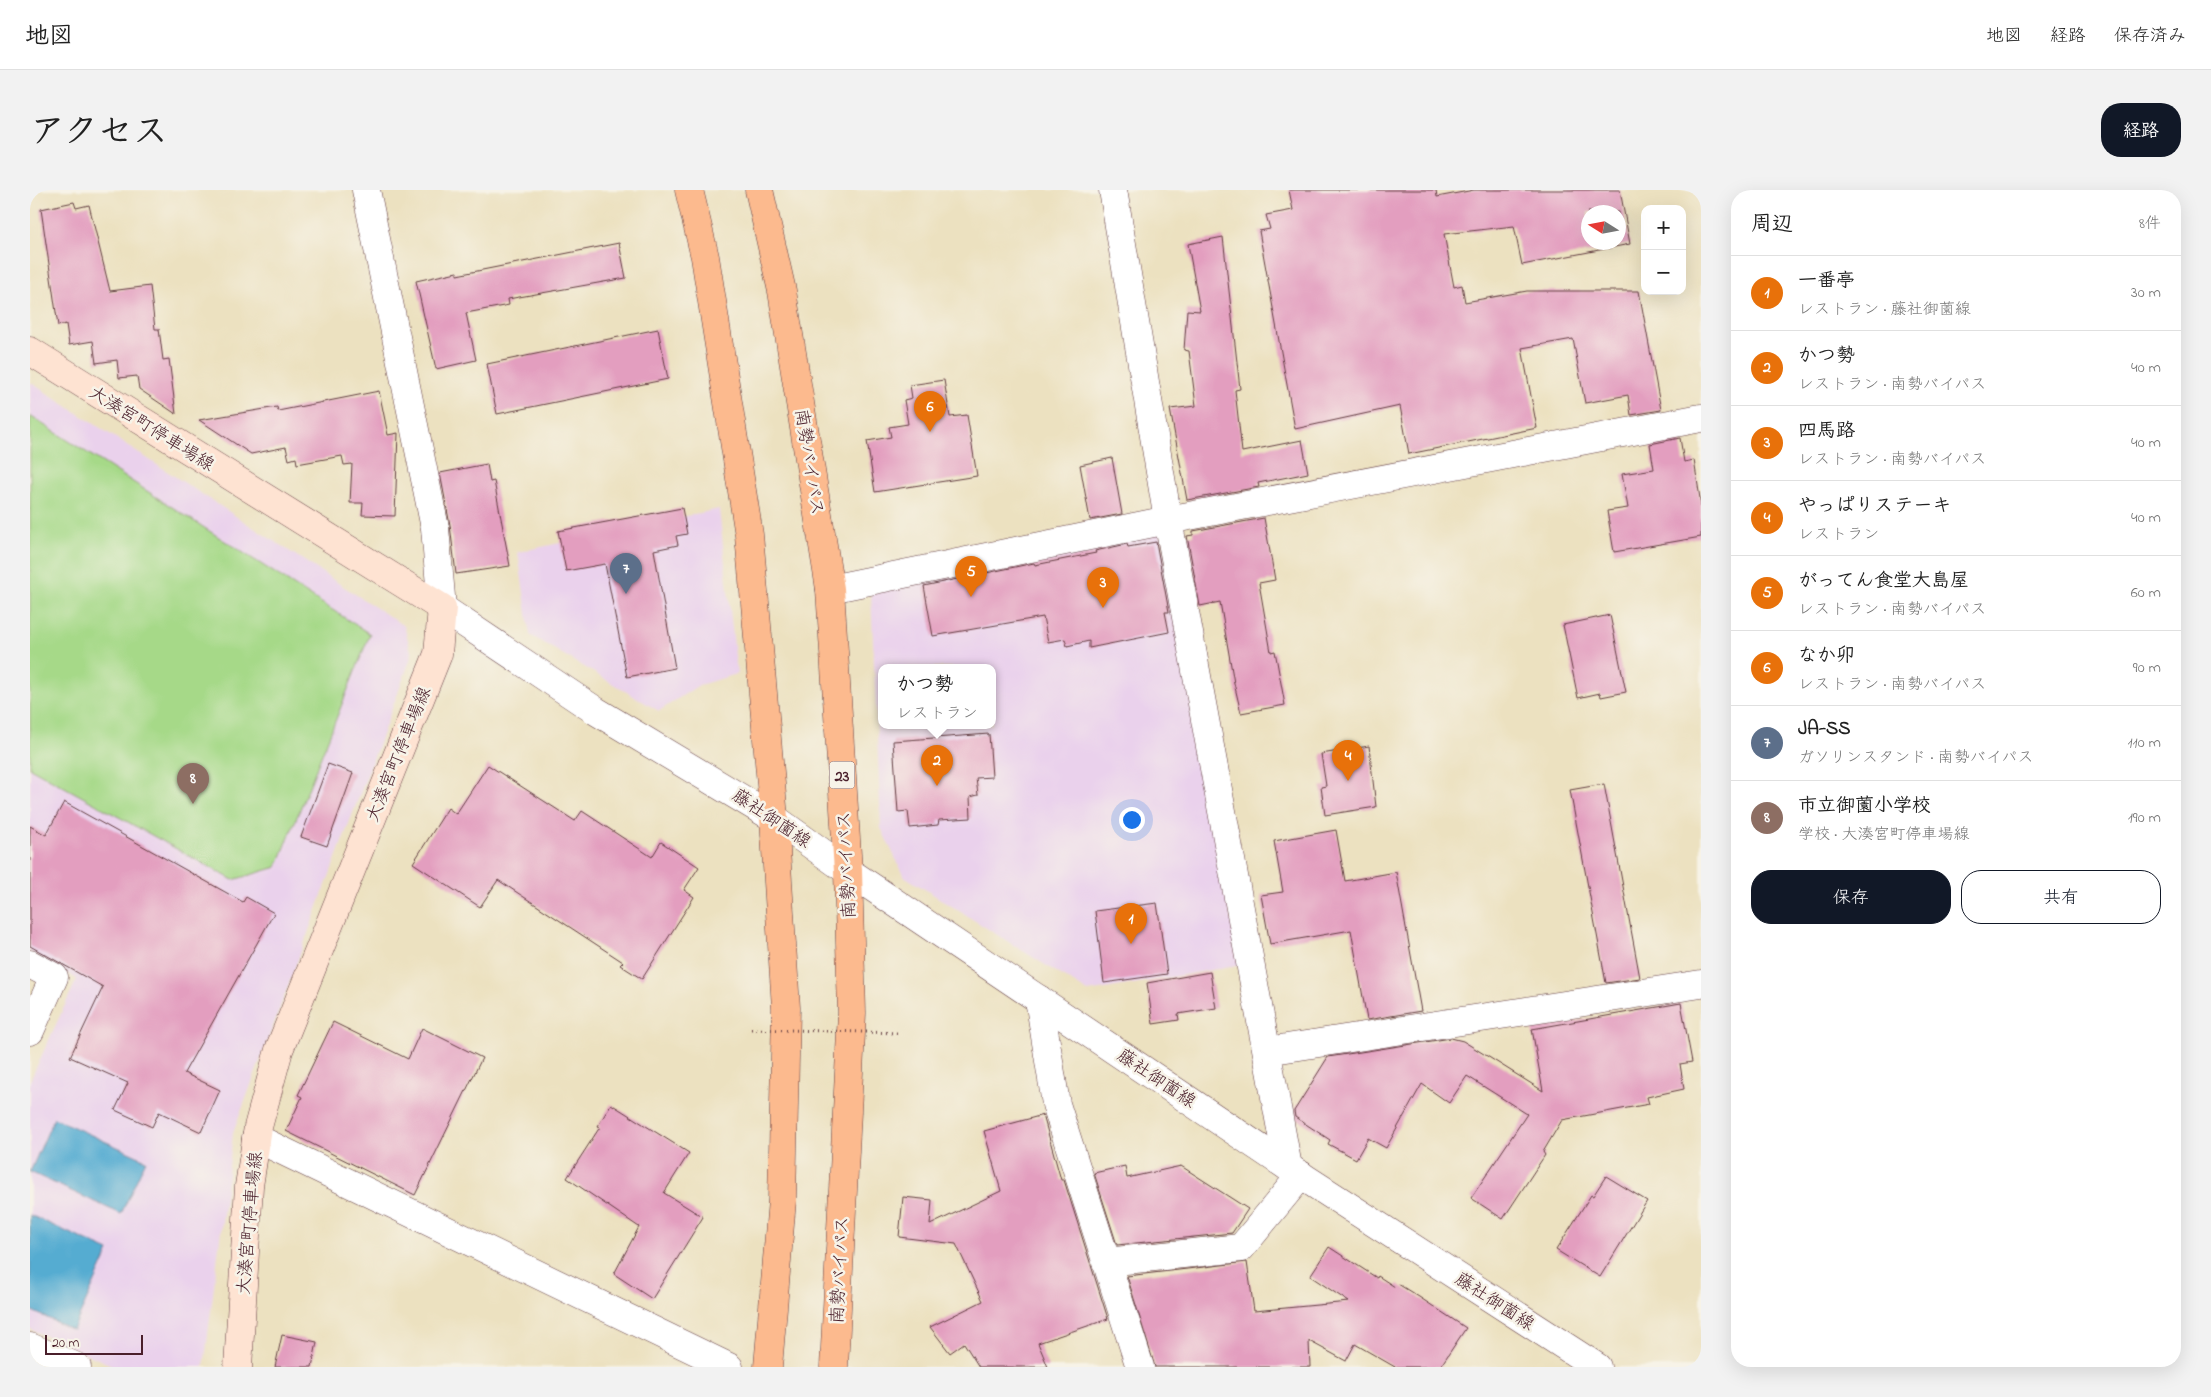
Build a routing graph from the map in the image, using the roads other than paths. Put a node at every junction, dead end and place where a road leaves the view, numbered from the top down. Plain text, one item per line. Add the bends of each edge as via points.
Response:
1 (366, 190) edge
2 (689, 190) edge
3 (759, 190) edge
4 (1113, 190) edge
5 (30, 352) edge
6 (1701, 418) edge
7 (1168, 520) junction
8 (830, 589) junction
9 (442, 608) junction
10 (774, 818) junction
11 (848, 871) junction
12 (30, 964) edge
13 (1701, 984) edge
14 (1039, 999) junction
15 (30, 1032) edge
16 (1267, 1051) junction
17 (256, 1138) junction
18 (1295, 1171) junction
19 (1106, 1262) junction
20 (30, 1347) edge
21 (77, 1367) edge
22 (238, 1367) edge
23 (729, 1367) edge
24 (768, 1367) edge
25 (834, 1367) edge
26 (1140, 1367) edge
27 (1597, 1367) edge

1 - 9 street via 435,528
2 - 10 highway via 706,257 749,535
3 - 8 highway, 南勢バイパス / 23 via 782,291
4 - 7 street
5 - 9 main road, 大湊宮町停車場線
6 - 7 street
7 - 8 street
7 - 16 street
8 - 11 highway, 南勢バイパス / 23
9 - 10 street, 藤社御薗線 via 596,711
9 - 17 main road, 大湊宮町停車場線 via 438,654 279,1050
10 - 11 street, 藤社御薗線
10 - 24 highway via 786,1008 782,1200
11 - 14 street, 藤社御薗線
11 - 25 highway, 南勢バイパス / 23 via 852,1013
12 - 15 street via 54,977
13 - 16 street
14 - 18 street, 藤社御薗線
14 - 19 street via 1056,1104
16 - 18 street
17 - 22 main road, 大湊宮町停車場線 via 248,1186
17 - 23 street
18 - 19 street via 1242,1248
18 - 27 street, 藤社御薗線
19 - 26 street
20 - 21 street

